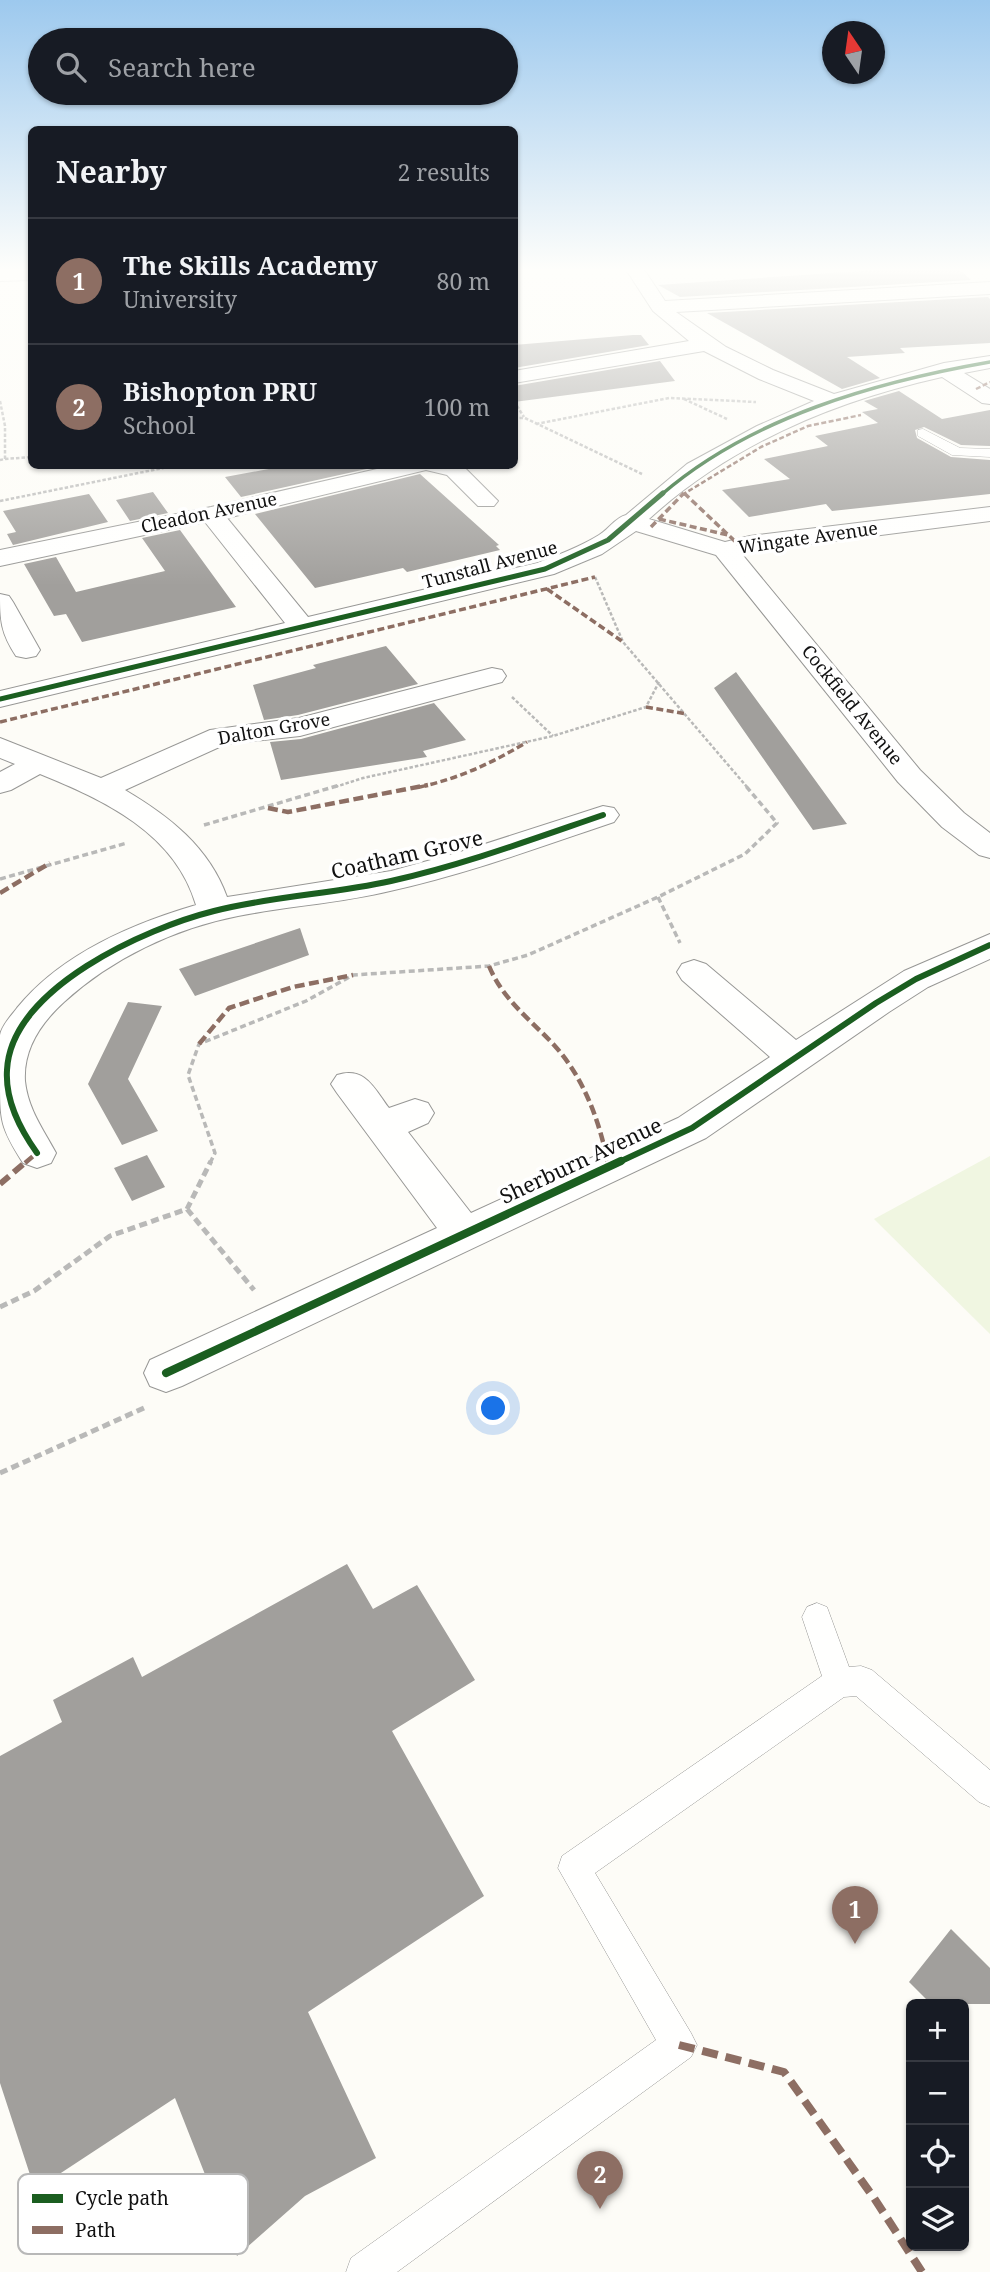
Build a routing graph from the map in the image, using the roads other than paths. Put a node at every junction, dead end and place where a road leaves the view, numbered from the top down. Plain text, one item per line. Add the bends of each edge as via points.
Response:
1 (767, 374) edge
2 (923, 374) edge
3 (952, 374) edge
4 (990, 398) edge
5 (833, 401) junction
6 (923, 433) dead end
7 (990, 453) edge
8 (403, 469) edge
9 (450, 469) edge
10 (489, 500) dead end
11 (211, 514) junction
12 (990, 514) edge
13 (629, 522) junction
14 (725, 550) junction
15 (0, 558) edge
16 (0, 602) edge
17 (303, 628) junction
18 (27, 649) dead end
19 (492, 676) road end
20 (0, 699) edge
21 (0, 747) edge
22 (38, 763) junction
23 (0, 784) edge
24 (104, 788) junction
25 (603, 815) dead end
26 (990, 848) edge
27 (214, 910) junction
28 (990, 945) edge
29 (718, 981) road end
30 (10, 1025) edge
31 (794, 1058) junction
32 (350, 1084) dead end
33 (37, 1153) dead end
34 (465, 1235) junction
35 (166, 1373) road end
36 (817, 1617) dead end
37 (839, 1682) junction
38 (990, 1791) edge
39 (365, 2272) edge

1 - 5 street
2 - 5 street, Tunstall Avenue
3 - 4 street
5 - 13 street, Tunstall Avenue via 696,468
6 - 7 lane via 957,452
8 - 11 street, Cleadon Avenue
9 - 10 street
11 - 15 street, Cleadon Avenue
11 - 17 street
12 - 14 street, Wingate Avenue via 750,543
13 - 14 street, Wingate Avenue
13 - 17 street, Tunstall Avenue via 582,555 515,578
14 - 26 street, Cockfield Avenue via 909,776 953,820
16 - 18 street
17 - 20 street, Tunstall Avenue
19 - 24 street, Dalton Grove via 313,724 220,736
21 - 22 street
22 - 23 street
22 - 24 street
24 - 27 street via 166,833 203,878
25 - 27 street, Coatham Grove via 453,866 388,882
27 - 30 street, Coatham Grove via 135,937 82,969
28 - 31 street, Sherburn Avenue via 916,979
29 - 31 street
30 - 33 street via 7,1086 16,1125
31 - 34 street, Sherburn Avenue via 692,1128
32 - 34 street via 399,1120
34 - 35 street, Sherburn Avenue via 279,1320 205,1342
36 - 37 lane
37 - 38 lane via 861,1681
37 - 39 lane via 574,1868 680,2045

